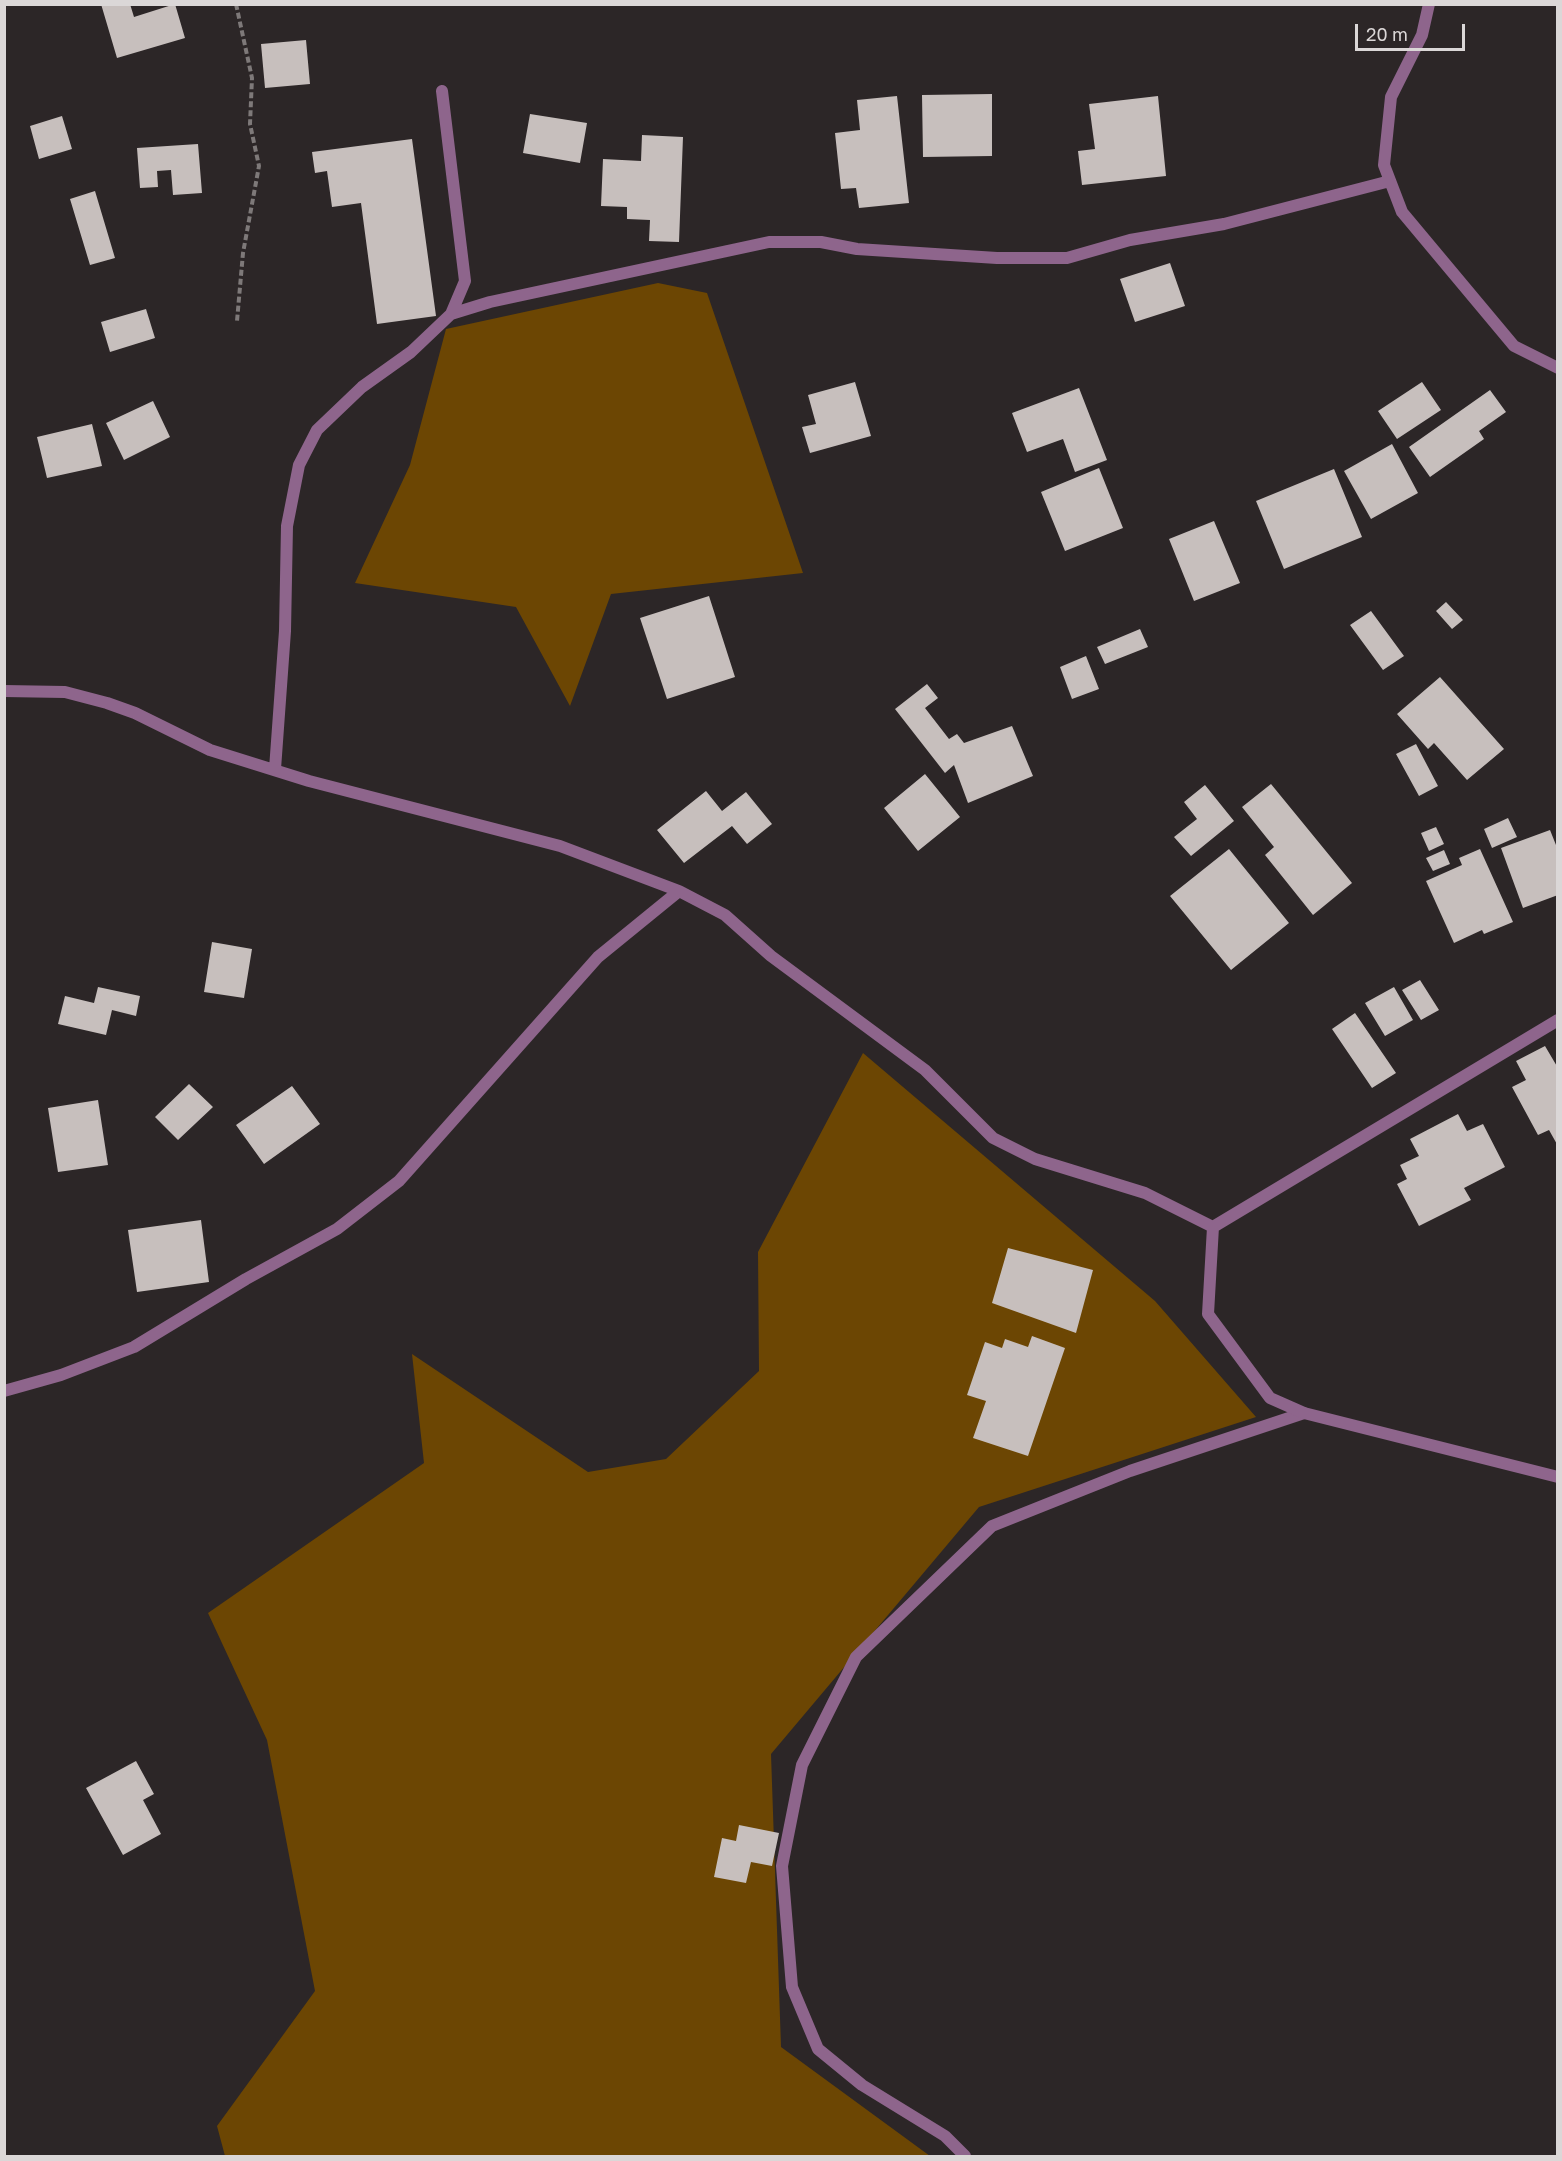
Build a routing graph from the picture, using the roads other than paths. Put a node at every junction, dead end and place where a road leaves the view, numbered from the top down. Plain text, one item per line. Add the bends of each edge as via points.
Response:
1 (1429, 4) edge
2 (442, 91) dead end
3 (1390, 181) junction
4 (451, 314) junction
5 (1557, 369) edge
6 (4, 691) edge
7 (275, 769) junction
8 (679, 891) junction
9 (1557, 1020) edge
10 (1213, 1227) junction
11 (4, 1391) edge
12 (1304, 1413) junction
13 (1557, 1477) edge
14 (965, 2157) edge

1 - 3 street via 1422,35 1391,97 1384,165
2 - 4 street via 465,281
3 - 4 street via 1224,224 1130,240 1068,258 997,258 857,249 821,242 769,242 490,302
3 - 5 street via 1402,212 1514,346
4 - 7 street via 411,352 362,387 317,430 299,465 287,526 285,631
6 - 7 street via 65,692 107,703 210,750
7 - 8 street via 560,846
8 - 10 street via 725,915 771,957 925,1070 993,1138 1035,1159 1145,1193
8 - 11 street via 598,957 399,1181 337,1229 134,1347 61,1375
9 - 10 street
10 - 12 street via 1208,1314 1270,1398
12 - 13 street
12 - 14 street via 1130,1471 992,1526 856,1657 802,1765 782,1866 792,1987 818,2049 862,2085 945,2136

